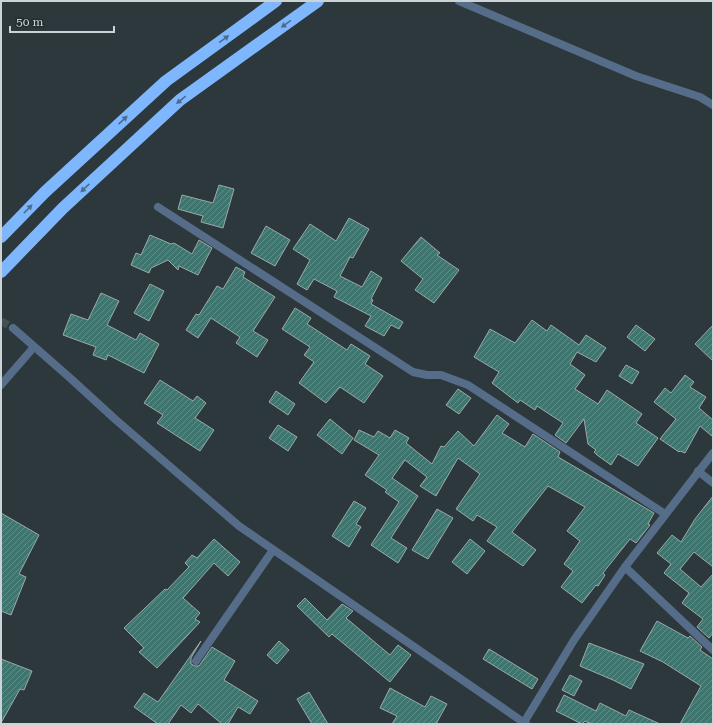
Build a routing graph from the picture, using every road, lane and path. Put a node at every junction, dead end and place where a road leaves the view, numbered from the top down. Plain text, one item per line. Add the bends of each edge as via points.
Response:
1 (276, 1) edge
2 (318, 1) edge
3 (459, 1) edge
4 (713, 105) edge
5 (158, 207) dead end
6 (1, 237) edge
7 (1, 272) edge
8 (13, 328) tunnel mouth
9 (34, 347) junction
10 (1, 385) edge
11 (713, 453) edge
12 (698, 471) junction
13 (713, 483) edge
14 (665, 514) junction
15 (274, 550) junction
16 (625, 568) junction
17 (713, 650) edge
18 (196, 661) dead end
19 (525, 724) edge

6 -> 1 highway via 45,192 166,81
2 -> 7 highway via 180,100 63,208
3 - 4 street via 636,76 700,97
5 - 14 street via 413,372 441,375 468,385
8 - 9 street
9 - 10 street
9 - 15 street via 239,526
11 - 12 street
12 - 13 street
12 - 14 street
14 - 16 street
15 - 18 street
15 - 19 street
16 - 17 street
16 - 19 street via 574,640

